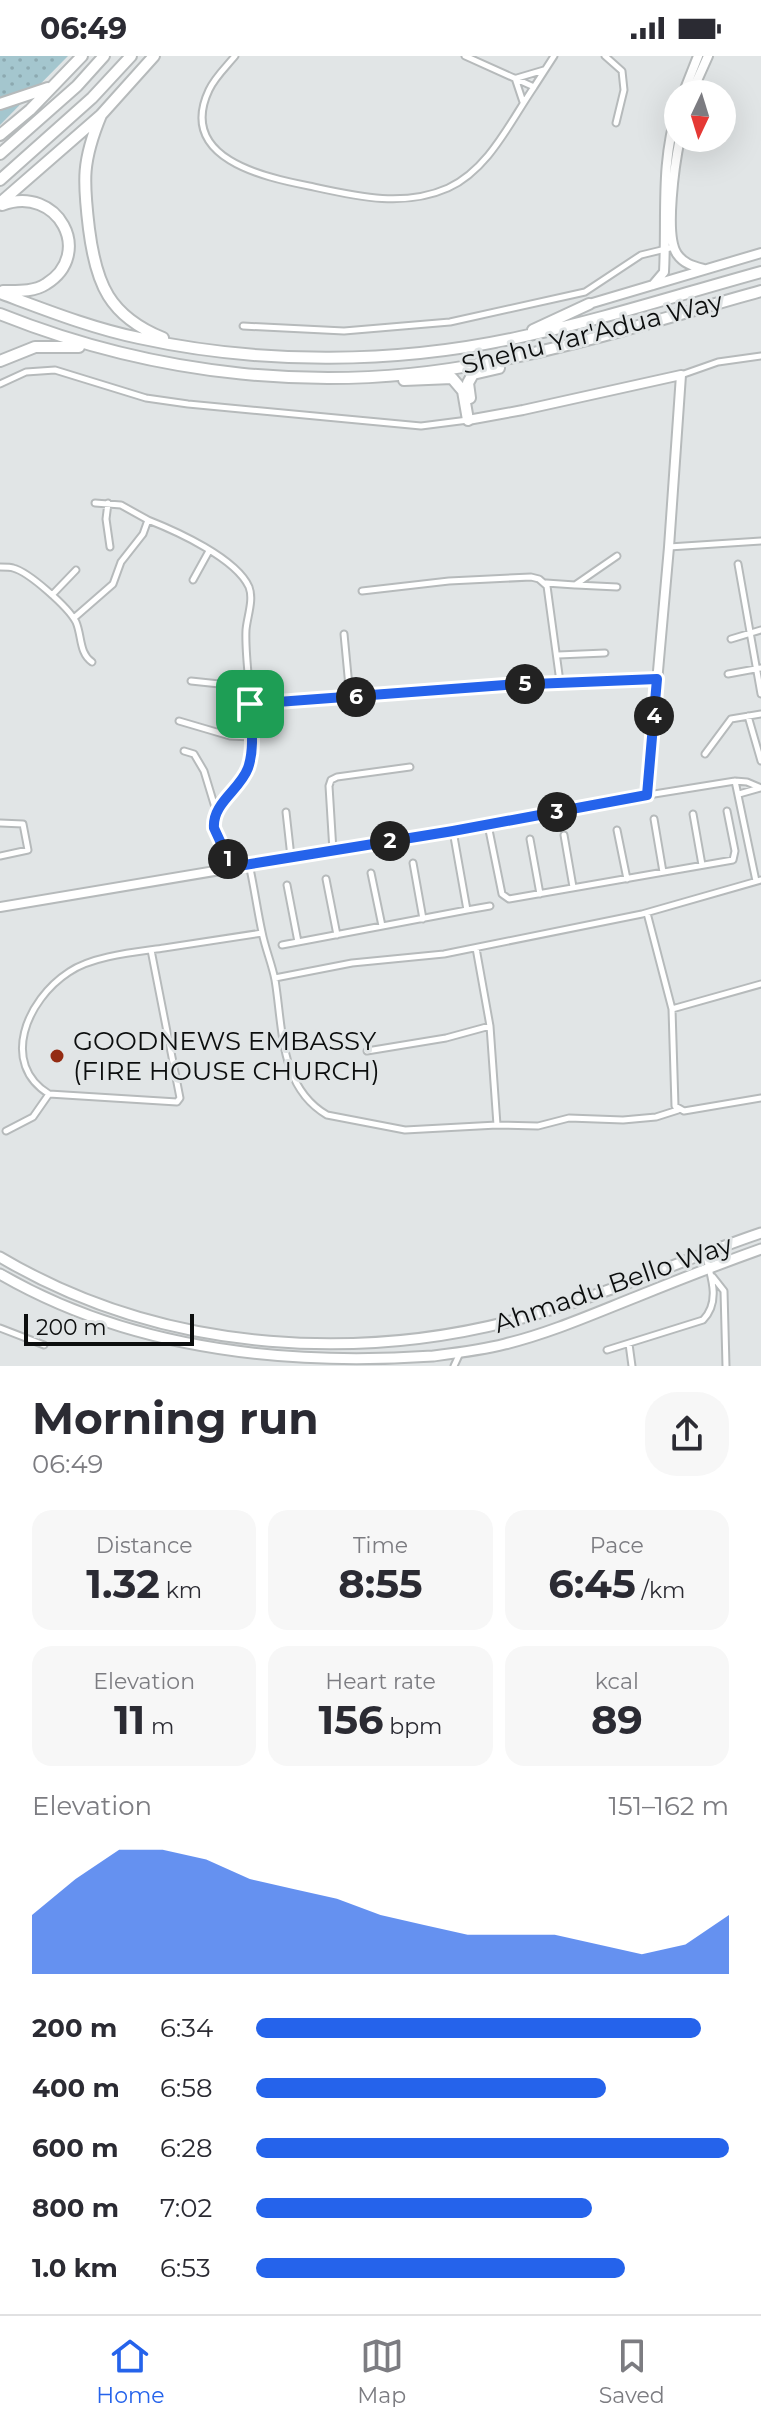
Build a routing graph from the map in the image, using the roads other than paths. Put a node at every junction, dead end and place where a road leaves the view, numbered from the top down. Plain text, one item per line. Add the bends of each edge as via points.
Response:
1 (82, 56) edge
2 (104, 56) edge
3 (131, 56) edge
4 (154, 56) edge
5 (235, 56) edge
6 (465, 56) edge
7 (554, 56) edge
8 (605, 56) edge
9 (708, 56) edge
10 (697, 58) edge
11 (545, 70) junction
12 (516, 78) junction
13 (688, 80) edge
14 (697, 80) edge
15 (53, 86) junction
16 (534, 87) junction
17 (523, 103) junction
18 (0, 104) edge
19 (101, 115) junction
20 (616, 123) dead end
21 (0, 135) edge
22 (668, 152) edge
23 (678, 152) edge
24 (0, 154) edge
25 (0, 180) edge
26 (0, 204) edge
27 (669, 248) junction
28 (761, 253) edge
29 (705, 269) junction
30 (761, 272) edge
31 (653, 285) junction
32 (761, 291) edge
33 (0, 292) edge
34 (589, 304) joint
35 (0, 314) edge
36 (243, 326) dead end
37 (517, 338) junction
38 (184, 346) junction
39 (98, 348) junction
40 (535, 353) junction
41 (761, 356) edge
42 (0, 361) edge
43 (681, 375) junction
44 (370, 376) junction
45 (0, 384) edge
46 (471, 419) junction
47 (95, 503) dead end
48 (108, 503) junction
49 (148, 520) junction
50 (761, 541) edge
51 (110, 547) dead end
52 (669, 547) junction
53 (209, 551) junction
54 (617, 556) dead end
55 (738, 564) dead end
56 (0, 567) edge
57 (76, 570) dead end
58 (193, 580) dead end
59 (545, 582) junction
60 (575, 585) junction
61 (617, 587) dead end
62 (362, 591) dead end
63 (52, 595) junction
64 (74, 618) junction
65 (761, 632) edge
66 (344, 634) dead end
67 (748, 634) junction
68 (731, 639) dead end
69 (605, 653) dead end
70 (558, 655) junction
71 (92, 662) dead end
72 (759, 669) edge
73 (728, 674) dead end
74 (657, 679) junction
75 (191, 681) dead end
76 (560, 682) junction
77 (248, 687) junction
78 (761, 694) edge
79 (350, 697) junction
80 (250, 704) junction
81 (761, 714) edge
82 (748, 716) junction
83 (179, 721) dead end
84 (251, 737) junction
85 (184, 751) dead end
86 (705, 754) dead end
87 (761, 761) edge
88 (410, 767) dead end
89 (735, 781) junction
90 (761, 788) edge
91 (739, 794) junction
92 (647, 795) junction
93 (221, 804) junction
94 (727, 811) dead end
95 (286, 812) dead end
96 (693, 814) dead end
97 (654, 819) dead end
98 (0, 823) edge
99 (488, 825) junction
100 (617, 830) dead end
101 (453, 831) junction
102 (564, 835) dead end
103 (530, 839) dead end
104 (333, 851) junction
105 (0, 856) edge
106 (291, 857) junction
107 (413, 863) dead end
108 (249, 864) junction
109 (702, 865) junction
110 (232, 867) junction
111 (663, 872) junction
112 (371, 873) dead end
113 (326, 879) dead end
114 (627, 879) junction
115 (759, 880) edge
116 (287, 885) dead end
117 (573, 887) junction
118 (540, 894) junction
119 (490, 906) dead end
120 (0, 907) edge
121 (467, 910) junction
122 (647, 913) junction
123 (423, 919) junction
124 (382, 926) junction
125 (262, 933) junction
126 (337, 935) junction
127 (298, 942) junction
128 (282, 945) dead end
129 (476, 948) junction
130 (151, 950) junction
131 (275, 978) junction
132 (761, 984) edge
133 (672, 1009) junction
134 (490, 1026) junction
135 (367, 1051) dead end
136 (49, 1094) junction
137 (761, 1098) edge
138 (678, 1110) junction
139 (497, 1125) junction
140 (6, 1131) dead end
141 (761, 1233) edge
142 (761, 1249) edge
143 (705, 1254) junction
144 (0, 1257) edge
145 (710, 1272) junction
146 (0, 1274) edge
147 (0, 1328) edge
148 (629, 1344) junction
149 (44, 1345) dead end
150 (607, 1350) dead end
151 (460, 1352) junction
152 (454, 1366) edge
153 (632, 1366) edge
154 (726, 1366) edge

1 - 15 highway
2 - 24 highway
3 - 25 highway
4 - 19 highway
5 - 17 street via 206,99 203,125 208,139 242,168 342,193 407,199 449,187 480,165
6 - 12 street
7 - 11 street
8 - 20 street via 622,71 624,90
9 - 14 street
10 - 13 street
11 - 12 street
11 - 16 street
12 - 16 street
12 - 17 street
15 - 18 highway
15 - 21 highway
16 - 17 street
19 - 26 highway
19 - 38 highway via 88,146 84,178 98,276 113,304 132,322
22 - 27 street
23 - 27 street
26 - 33 highway via 42,203 62,220 68,234 57,274 46,284
27 - 29 street via 685,262
27 - 31 street via 664,272
27 - 36 street via 641,255 585,292 450,322 344,331
28 - 29 street
29 - 31 street
30 - 37 highway, Shehu Yar'Adua Way
31 - 34 street
32 - 40 highway, Shehu Yar'Adua Way
33 - 38 highway, Shehu Yar'Adua Way via 103,329
34 - 37 highway
35 - 39 highway, Shehu Yar'Adua Way
37 - 38 highway, Shehu Yar'Adua Way via 349,357
39 - 42 highway via 35,347
39 - 44 highway, Shehu Yar'Adua Way via 223,372
40 - 44 highway, Shehu Yar'Adua Way
40 - 46 highway via 473,374 468,388
41 - 43 street via 718,362
43 - 46 street
43 - 52 street
44 - 46 highway via 452,378 463,391
45 - 46 street via 26,372 55,370 146,398 188,404 421,426
47 - 48 street
48 - 49 street
48 - 51 street
49 - 53 street
49 - 64 street via 113,584
50 - 52 street
52 - 74 street
53 - 58 street
53 - 77 street via 249,587
54 - 60 street
55 - 67 street
56 - 63 street via 26,574
57 - 63 street
59 - 60 street
59 - 62 street via 531,577 449,581
59 - 70 street
60 - 61 street
63 - 64 street
64 - 71 street via 82,649
65 - 67 street
66 - 79 street
67 - 68 street
67 - 72 street
69 - 70 street
70 - 76 street
72 - 73 street
72 - 78 street
74 - 76 street
74 - 92 street
75 - 77 street
76 - 79 street
77 - 80 street
79 - 80 street
80 - 84 street
81 - 82 street
82 - 86 street via 725,723
82 - 87 street
83 - 84 street
84 - 93 street via 247,771
85 - 93 street via 194,754 214,804
88 - 104 street via 331,780
89 - 90 street
89 - 91 street
89 - 92 street
90 - 91 street
91 - 115 street
92 - 99 street
93 - 110 street via 213,823
94 - 109 street via 735,857
95 - 106 street
96 - 109 street
97 - 111 street
98 - 105 street via 23,824 28,850
99 - 101 street
99 - 118 street via 504,897
100 - 114 street
101 - 104 street
101 - 121 street
102 - 117 street
103 - 118 street
104 - 106 street
106 - 108 street
107 - 123 street
108 - 110 street
108 - 125 street
109 - 111 street
110 - 120 street
111 - 114 street
112 - 124 street
113 - 126 street
114 - 117 street
115 - 122 street
116 - 127 street
117 - 118 street
119 - 121 street
121 - 123 street
122 - 129 street
122 - 133 street
123 - 124 street
124 - 126 street
125 - 130 street
125 - 131 street
126 - 127 street
127 - 128 street
129 - 131 street
129 - 134 street
130 - 136 street via 69,971 29,1015 19,1033 18,1062 34,1086
130 - 136 street via 180,1098 177,1102
131 - 139 street via 282,1047 316,1109 396,1130
132 - 133 street
133 - 138 street via 673,1094
134 - 135 street
134 - 139 street
136 - 140 street via 33,1117
137 - 138 street
138 - 139 street via 634,1119
141 - 143 main road, Ahmadu Bello Way
142 - 145 main road, Ahmadu Bello Way
143 - 144 main road, Ahmadu Bello Way via 552,1310 464,1333 317,1345 172,1328 94,1303
143 - 145 street
145 - 148 street via 713,1305 703,1320
145 - 151 main road, Ahmadu Bello Way via 504,1345
145 - 154 street via 724,1291
146 - 151 main road, Ahmadu Bello Way via 144,1335 236,1356 357,1363
147 - 149 street
148 - 150 street
148 - 153 street
151 - 152 street

